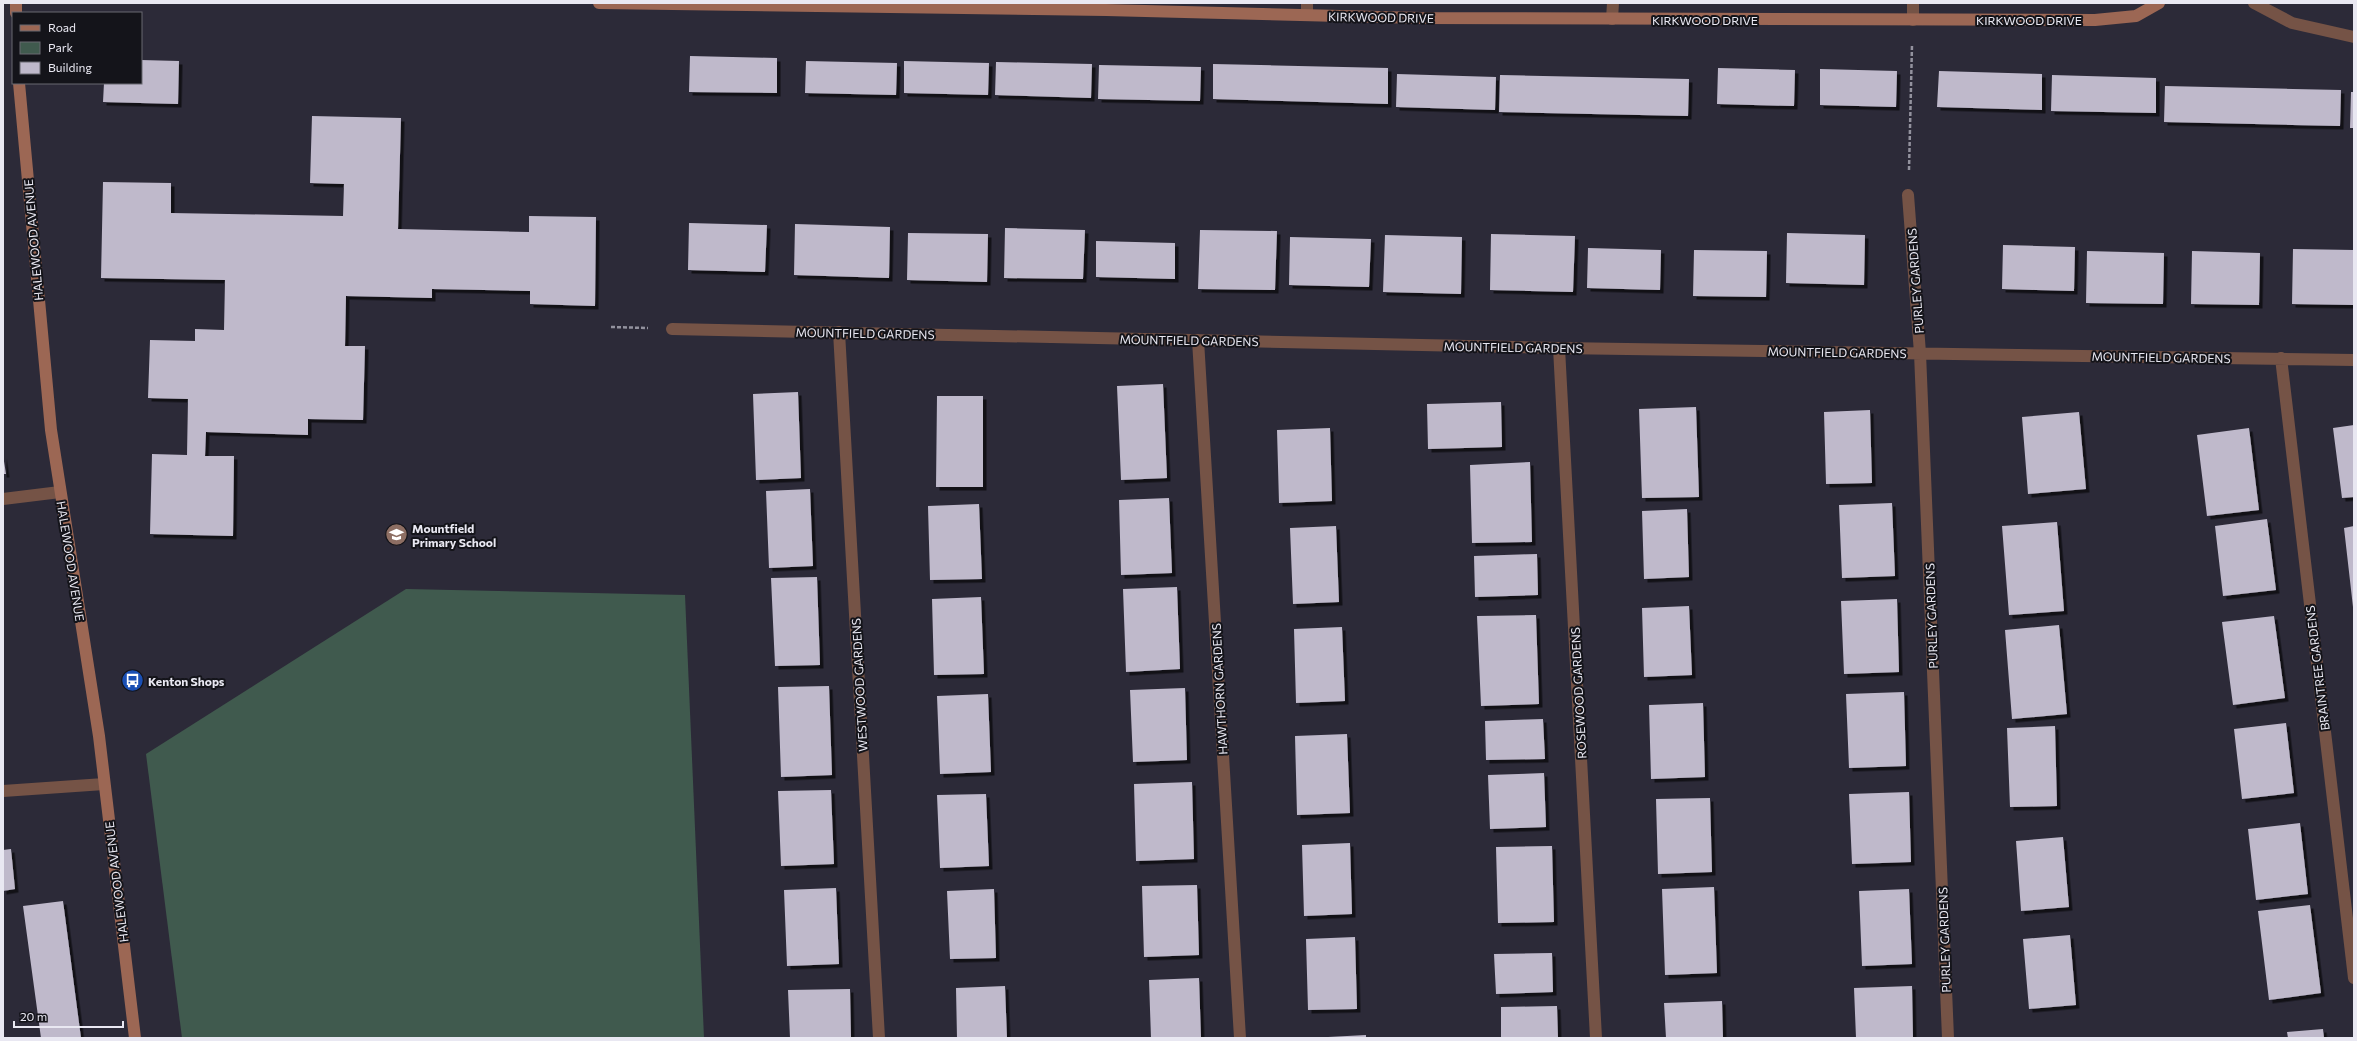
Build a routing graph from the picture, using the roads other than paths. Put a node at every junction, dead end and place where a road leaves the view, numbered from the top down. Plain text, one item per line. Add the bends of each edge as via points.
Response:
1 (599, 3) edge
2 (1613, 3) edge
3 (1913, 3) edge
4 (2159, 3) edge
5 (2254, 3) edge
6 (1307, 9) edge
7 (1612, 19) junction
8 (1913, 20) junction
9 (2354, 37) edge
10 (19, 84) edge
11 (1908, 195) road end
12 (672, 329) road end
13 (839, 332) junction
14 (1198, 340) junction
15 (1559, 348) junction
16 (1920, 353) junction
17 (2281, 358) junction
18 (2354, 360) edge
19 (60, 492) junction
20 (3, 499) edge
21 (104, 784) junction
22 (3, 790) edge
23 (2354, 978) edge
24 (135, 1038) edge
25 (879, 1038) edge
26 (1240, 1038) edge
27 (1596, 1038) edge
28 (1948, 1038) edge

1 - 6 street, KIRKWOOD DRIVE
2 - 7 street
3 - 8 street
4 - 8 street, KIRKWOOD DRIVE via 2136,16 2095,20
5 - 9 street via 2292,23
6 - 7 street, KIRKWOOD DRIVE
7 - 8 street, KIRKWOOD DRIVE
10 - 19 street, HALEWOOD AVENUE via 50,422
11 - 16 street, PURLEY GARDENS
12 - 13 street, MOUNTFIELD GARDENS
13 - 14 street, MOUNTFIELD GARDENS
13 - 25 street, WESTWOOD GARDENS
14 - 15 street, MOUNTFIELD GARDENS
14 - 26 street, HAWTHORN GARDENS
15 - 16 street, MOUNTFIELD GARDENS
15 - 27 street, ROSEWOOD GARDENS
16 - 17 street, MOUNTFIELD GARDENS
16 - 28 street, PURLEY GARDENS
17 - 18 street, MOUNTFIELD GARDENS
17 - 23 street, BRAINTREE GARDENS
19 - 20 street
19 - 21 street, HALEWOOD AVENUE via 99,736
21 - 22 street
21 - 24 street, HALEWOOD AVENUE

